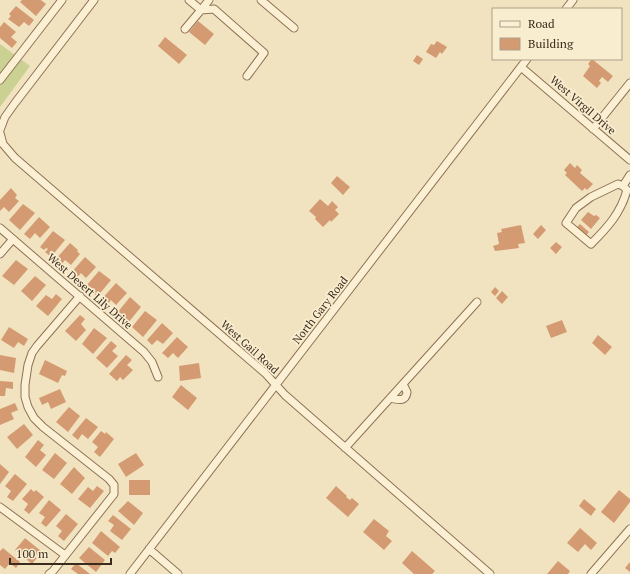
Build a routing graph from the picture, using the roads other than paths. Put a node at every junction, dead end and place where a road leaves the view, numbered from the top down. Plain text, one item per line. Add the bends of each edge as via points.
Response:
1 (62, 0) edge
2 (94, 0) edge
3 (208, 0) edge
4 (261, 0) edge
5 (573, 0) edge
6 (192, 1) edge
7 (567, 8) edge
8 (201, 10) junction
9 (294, 28) dead end
10 (185, 29) dead end
11 (526, 60) edge
12 (521, 67) junction
13 (247, 76) dead end
14 (0, 80) edge
15 (630, 83) edge
16 (594, 129) junction
17 (0, 130) edge
18 (0, 133) edge
19 (630, 160) edge
20 (630, 176) edge
21 (623, 186) junction
22 (0, 228) edge
23 (13, 239) junction
24 (0, 254) edge
25 (80, 296) junction
26 (477, 302) dead end
27 (158, 377) dead end
28 (403, 384) junction
29 (275, 385) junction
30 (390, 398) junction
31 (346, 448) junction
32 (0, 507) edge
33 (630, 529) edge
34 (149, 549) junction
35 (65, 556) junction
36 (49, 574) edge
37 (130, 574) edge
38 (178, 574) edge
39 (490, 574) edge
40 (591, 574) edge

1 - 14 street
2 - 17 street via 5,116
3 - 8 street
4 - 9 street
5 - 7 street
6 - 8 street
8 - 10 street
8 - 13 street via 214,9 264,53
11 - 12 street, North Gary Road
12 - 16 street, West Virgil Drive
12 - 29 street, North Gary Road
15 - 16 street
16 - 19 street, West Virgil Drive
18 - 29 street, West Gail Road via 3,144 15,158 265,373
20 - 21 street
21 - 21 street via 627,190 624,203 610,224 591,244 566,223 576,208 591,197 618,184
22 - 23 street, West Desert Lily Drive
23 - 24 street
23 - 25 street, West Desert Lily Drive
25 - 27 street, West Desert Lily Drive via 144,352 152,362
25 - 35 street via 32,353 26,378 25,397 34,418 114,485 114,494
26 - 28 street
28 - 30 street
28 - 30 street via 407,392 405,397 402,400
29 - 31 street, West Gail Road
29 - 34 street, North Gary Road
30 - 31 street
31 - 39 street, West Gail Road
32 - 35 street
33 - 40 street
34 - 37 street, North Gary Road
34 - 38 street
35 - 36 street

